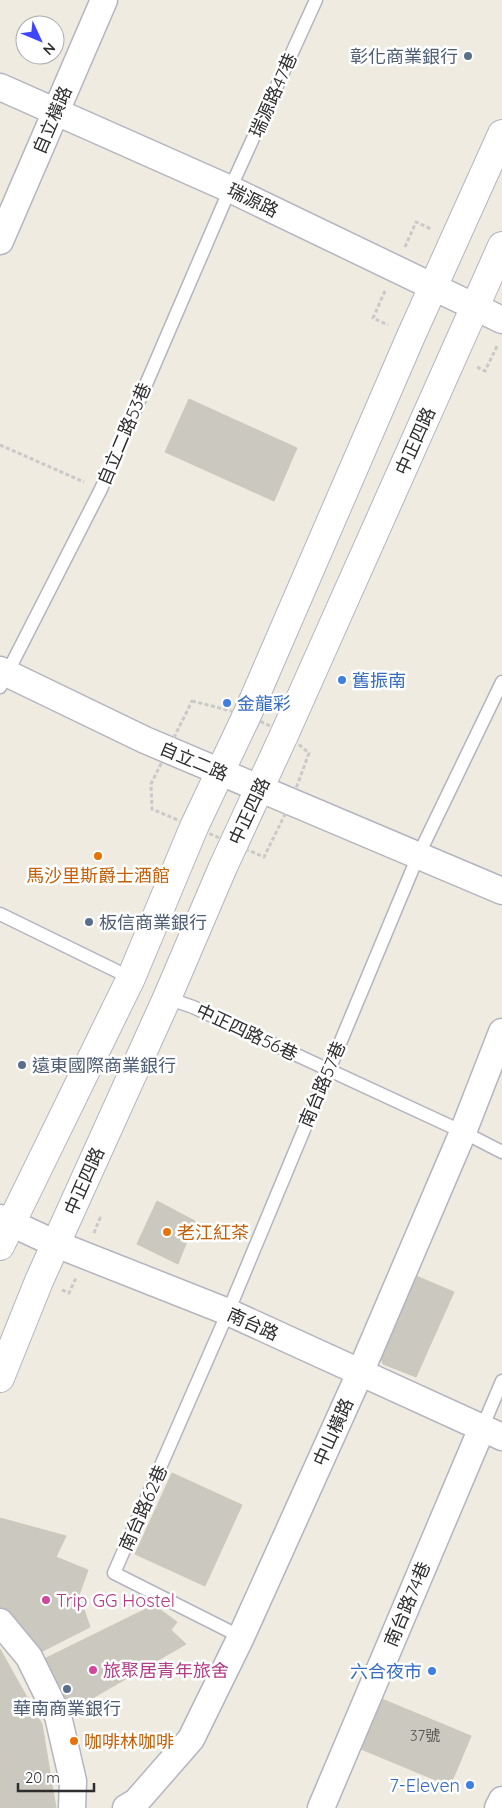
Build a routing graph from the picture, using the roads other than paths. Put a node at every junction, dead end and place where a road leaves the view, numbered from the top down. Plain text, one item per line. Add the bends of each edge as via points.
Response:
1 (104, 0) edge
2 (316, 0) edge
3 (0, 87) edge
4 (55, 111) junction
5 (502, 134) edge
6 (230, 189) junction
7 (0, 241) edge
8 (502, 246) edge
9 (432, 287) junction
10 (475, 307) junction
11 (502, 320) edge
12 (2, 677) edge
13 (502, 682) edge
14 (220, 772) junction
15 (259, 788) junction
16 (418, 856) junction
17 (502, 891) edge
18 (0, 914) edge
19 (131, 978) junction
20 (167, 998) junction
21 (502, 1032) edge
22 (328, 1069) junction
23 (463, 1132) junction
24 (502, 1152) edge
25 (4, 1229) edge
26 (56, 1244) junction
27 (228, 1312) junction
28 (360, 1373) junction
29 (0, 1378) edge
30 (502, 1382) edge
31 (492, 1433) edge
32 (0, 1622) edge
33 (241, 1637) junction
34 (502, 1800) edge
35 (72, 1808) edge
36 (126, 1808) edge
37 (321, 1808) edge
38 (498, 1808) edge

1 - 4 street, 自立橫路
2 - 6 lane, 瑞源路47巷
3 - 4 street, 瑞源路
4 - 6 street, 瑞源路
4 - 7 street, 自立橫路
5 - 9 street
6 - 9 street, 瑞源路
6 - 12 lane, 自立二路53巷 via 101,489
8 - 10 street, 中正四路
9 - 10 street, 瑞源路
9 - 14 street
10 - 11 street, 瑞源路
10 - 15 street, 中正四路
12 - 14 street, 自立二路
13 - 16 lane, 南台路57巷
14 - 15 street, 自立二路
14 - 19 street
15 - 16 street, 自立二路
15 - 20 street, 中正四路
16 - 17 street, 自立二路
16 - 22 lane, 南台路57巷
18 - 19 lane
19 - 25 street
20 - 22 lane, 中正四路56巷
20 - 26 street, 中正四路
21 - 23 street, 中山橫路
22 - 23 lane, 中正四路56巷
22 - 27 lane, 南台路57巷
23 - 24 lane, 中正四路56巷
23 - 28 street, 中山橫路
25 - 26 street, 南台路
26 - 27 street, 南台路
26 - 29 street, 中正四路
27 - 28 street, 南台路
27 - 33 lane, 南台路62巷 via 114,1573
28 - 31 street, 南台路
28 - 33 street, 中山橫路
30 - 31 lane
31 - 37 street, 南台路74巷
32 - 35 street via 29,1657 58,1716 73,1781
33 - 36 street, 中山橫路 via 191,1739 136,1802
34 - 38 street

